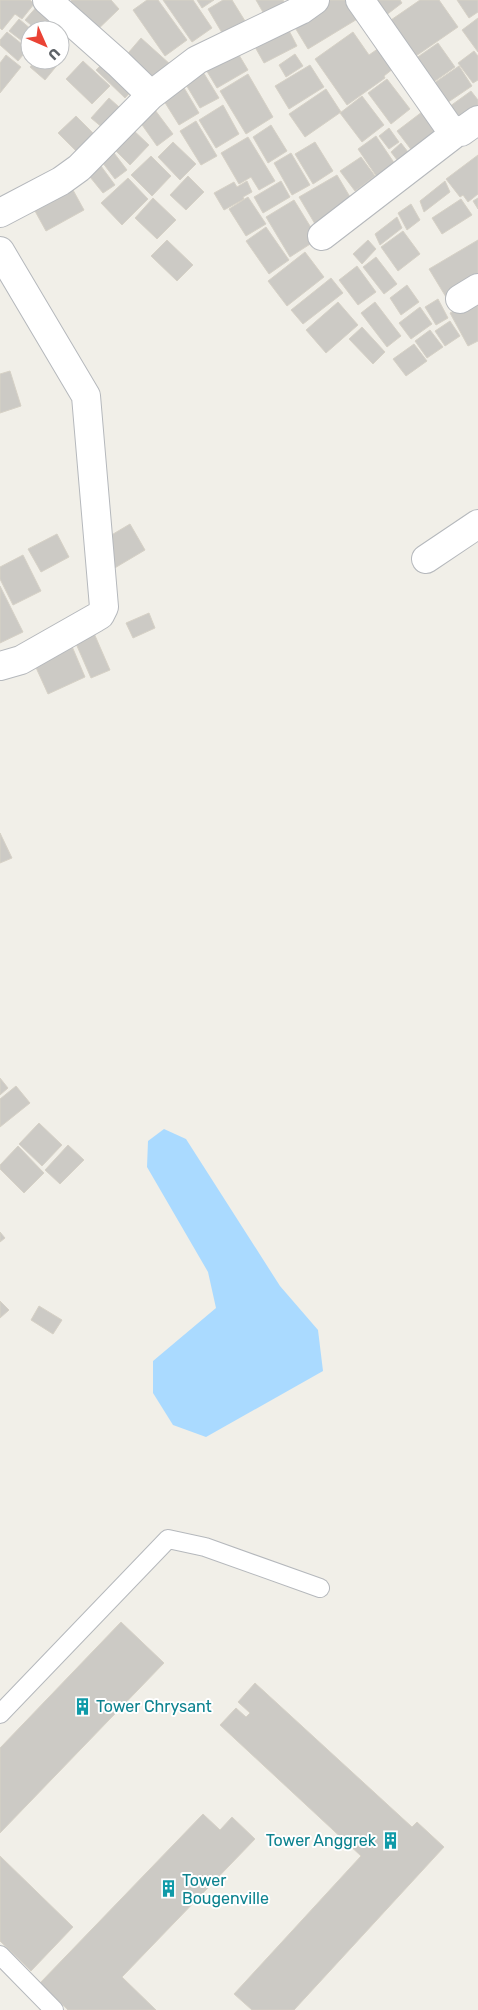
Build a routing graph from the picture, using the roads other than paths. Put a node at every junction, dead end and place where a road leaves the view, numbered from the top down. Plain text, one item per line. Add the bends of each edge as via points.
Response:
1 (47, 0) edge
2 (360, 0) edge
3 (304, 3) edge
4 (151, 95) junction
5 (467, 126) edge
6 (0, 213) edge
7 (322, 236) dead end
8 (0, 251) edge
9 (478, 524) edge
10 (426, 559) dead end
11 (0, 666) edge
12 (320, 1588) dead end
13 (0, 1714) edge
14 (0, 1955) edge
15 (54, 2010) edge

1 - 4 street
2 - 5 street via 448,126
3 - 4 street via 197,60
4 - 6 street via 79,168
5 - 7 street
8 - 11 street via 86,396 104,607 87,623 21,660
9 - 10 street
12 - 13 lane via 205,1547 168,1539
14 - 15 lane

